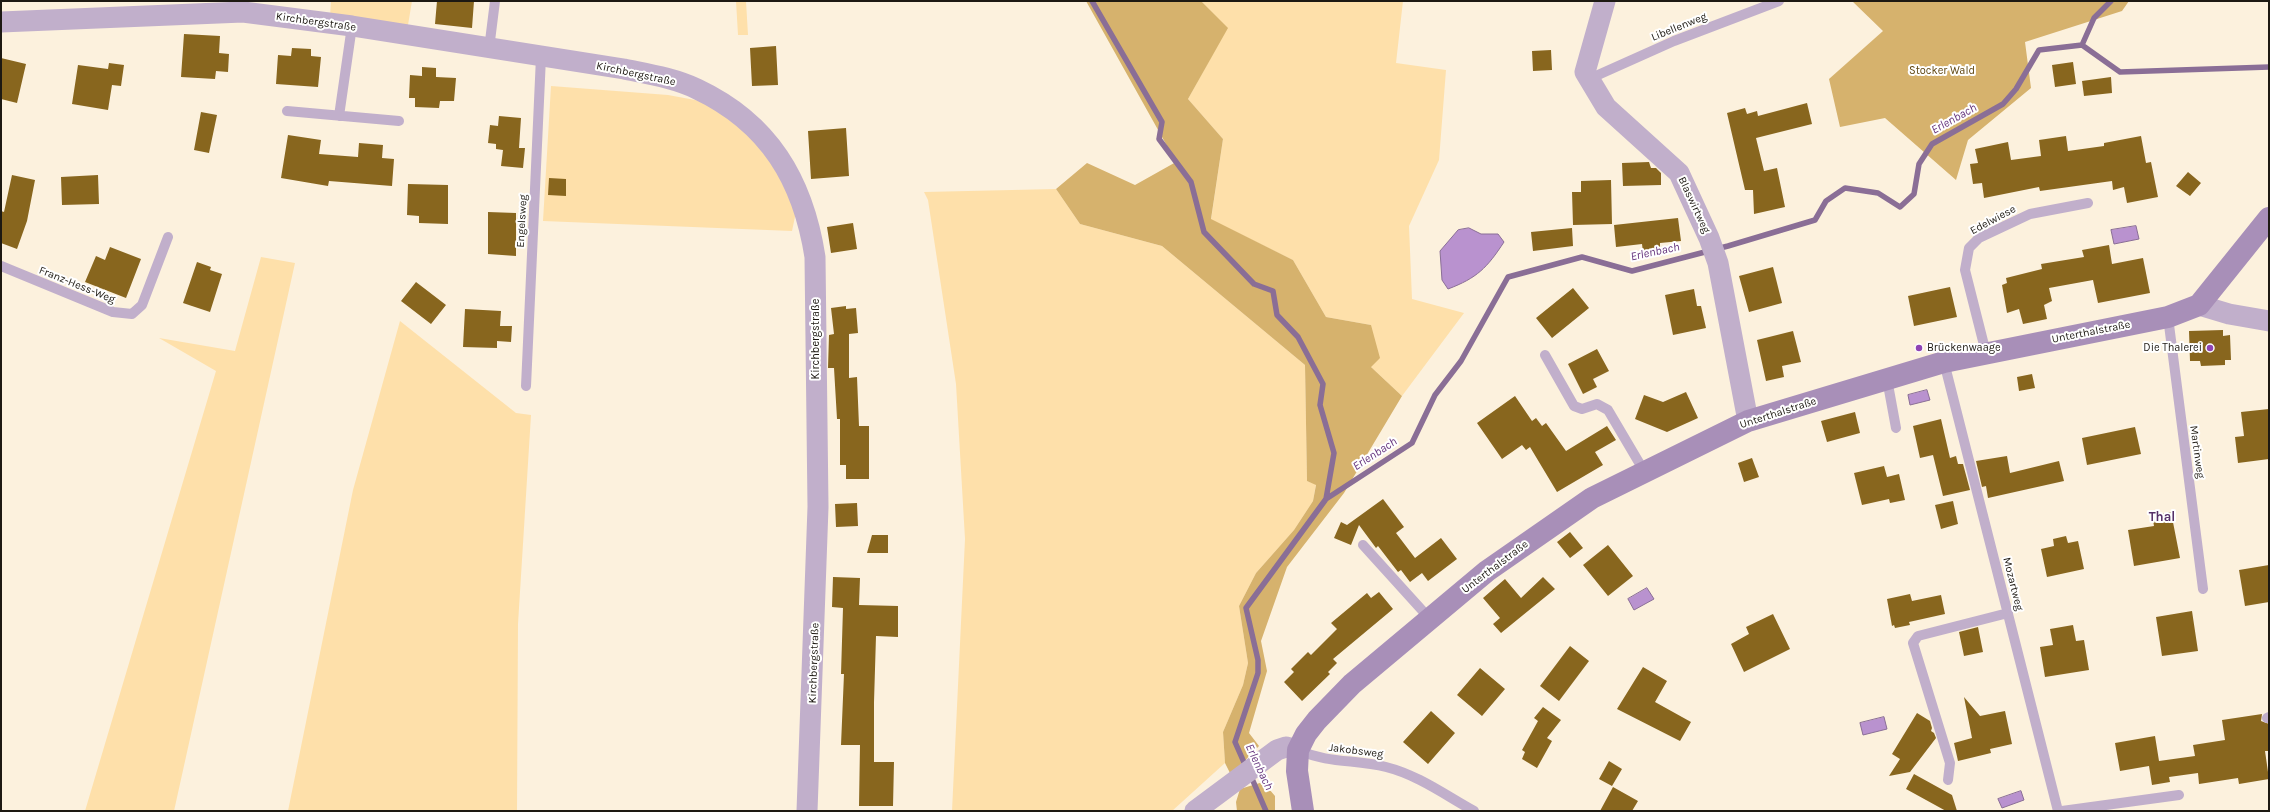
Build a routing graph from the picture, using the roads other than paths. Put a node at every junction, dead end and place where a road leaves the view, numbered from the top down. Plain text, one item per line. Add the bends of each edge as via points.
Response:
1 (496, 1) edge
2 (1605, 1) edge
3 (1779, 1) edge
4 (243, 7) edge
5 (1, 22) edge
6 (352, 26) junction
7 (489, 49) junction
8 (541, 57) junction
9 (1589, 79) junction
10 (287, 111) dead end
11 (339, 116) junction
12 (399, 121) dead end
13 (2088, 203) dead end
14 (2269, 218) edge
15 (168, 237) dead end
16 (1, 266) edge
17 (2199, 305) junction
18 (2168, 317) junction
19 (2269, 321) edge
20 (1986, 353) junction
21 (1545, 355) dead end
22 (1944, 362) junction
23 (1887, 379) junction
24 (526, 386) dead end
25 (1748, 421) junction
26 (1896, 428) dead end
27 (1644, 471) junction
28 (1363, 545) dead end
29 (2203, 589) dead end
30 (2008, 613) junction
31 (1430, 619) junction
32 (1298, 750) junction
33 (1948, 780) dead end
34 (2179, 795) dead end
35 (1463, 808) edge
36 (807, 811) edge
37 (1194, 811) edge
38 (1303, 811) edge
39 (1474, 811) edge
40 (2058, 811) edge
41 (2062, 811) edge

1 - 7 lane
2 - 9 street, Blaswirtweg via 1585,72
3 - 9 lane, Libellenweg via 1674,41
4 - 5 street, Kirchbergstraße
4 - 6 street, Kirchbergstraße
6 - 7 street, Kirchbergstraße
6 - 11 lane
7 - 8 street, Kirchbergstraße
8 - 24 lane, Engelsweg
8 - 36 street, Kirchbergstraße via 663,78 711,96 753,127 780,156 791,176 806,217 812,236 816,280 818,499
9 - 25 street, Blaswirtweg via 1606,107 1679,173 1718,263
10 - 11 lane
11 - 12 lane
13 - 20 lane, Edelwiese via 2030,214 1979,238 1969,248 1965,270
14 - 17 street
15 - 16 lane, Franz-Hess-Weg via 142,305 132,314 113,312
17 - 18 street, Unterthalstraße
17 - 19 street via 2231,315
18 - 20 street, Unterthalstraße
18 - 29 lane, Martinweg
20 - 22 street, Unterthalstraße
21 - 27 lane via 1574,406 1582,409 1597,404 1608,410
22 - 23 street, Unterthalstraße
22 - 30 lane, Mozartweg
23 - 25 street, Unterthalstraße
23 - 26 lane
25 - 27 street, Unterthalstraße
27 - 31 street, Unterthalstraße via 1592,498 1550,527 1487,571
28 - 31 lane
30 - 33 lane via 1918,636 1913,643 1950,763
30 - 40 lane, Mozartweg
31 - 32 street, Unterthalstraße via 1347,689 1317,720
32 - 35 lane, Jakobsweg via 1331,761 1386,767 1425,783
32 - 37 street via 1286,747 1260,762
32 - 38 street via 1297,771
34 - 41 lane
35 - 39 lane, Jakobsweg

